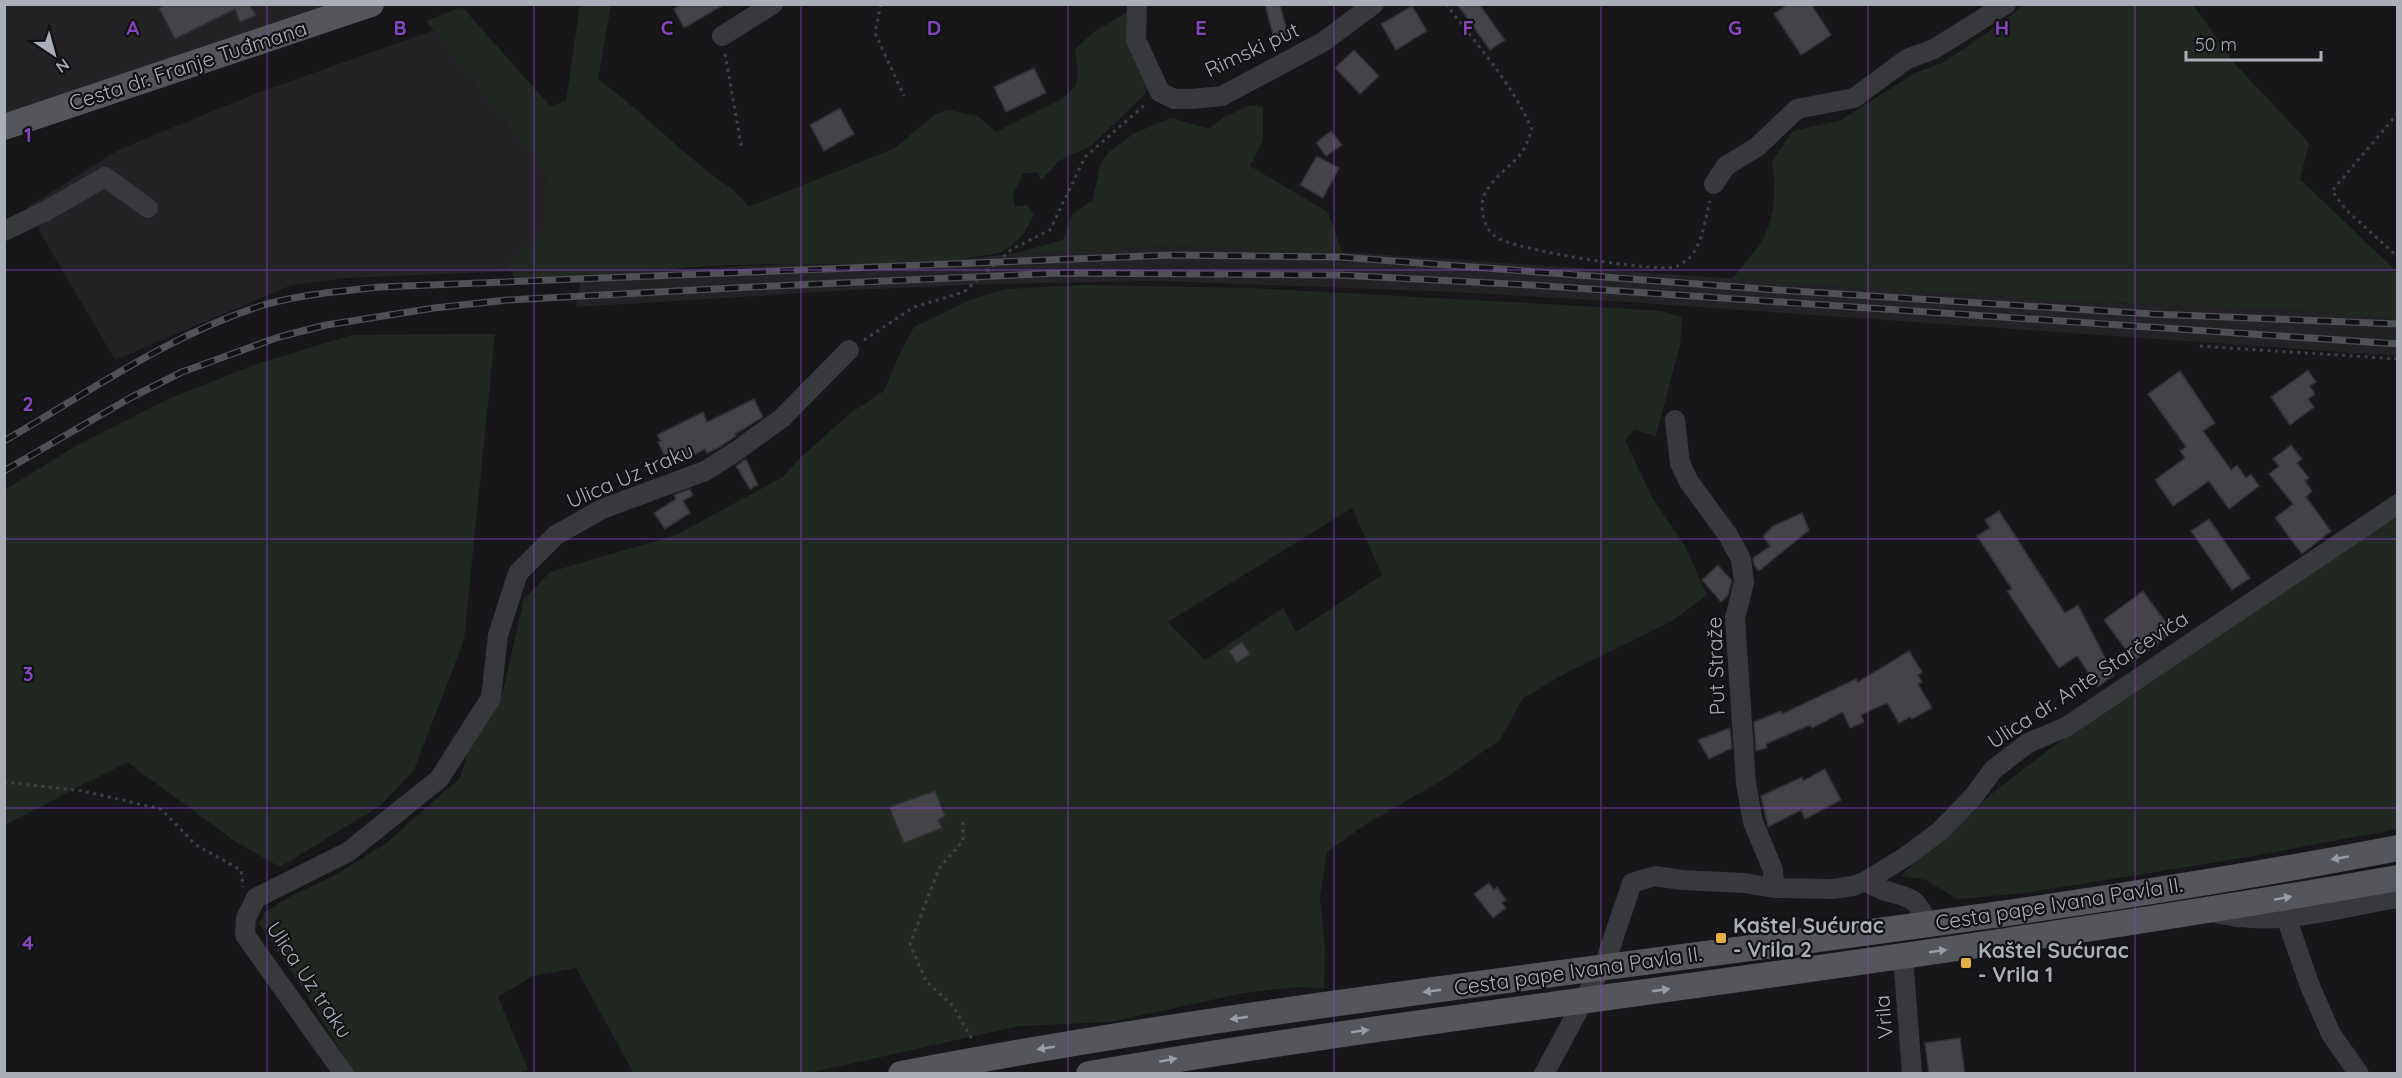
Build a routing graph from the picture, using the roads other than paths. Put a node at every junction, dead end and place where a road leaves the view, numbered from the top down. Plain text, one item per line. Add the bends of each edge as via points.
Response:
1 (773, 4) edge
2 (1137, 4) edge
3 (1374, 4) edge
4 (2006, 4) edge
5 (357, 7) edge
6 (722, 36) road end
7 (4, 127) edge
8 (1714, 184) road end
9 (148, 208) dead end
10 (4, 231) edge
11 (849, 350) road end
12 (1675, 420) dead end
13 (2397, 504) edge
14 (2397, 848) edge
15 (2397, 878) edge
16 (1866, 881) junction
17 (1774, 888) junction
18 (2397, 898) edge
19 (2206, 911) junction
20 (2286, 917) junction
21 (1926, 924) junction
22 (1903, 956) junction
23 (344, 1074) edge
24 (901, 1074) edge
25 (1089, 1074) edge
26 (1544, 1074) edge
27 (1912, 1074) edge
28 (2359, 1074) edge

1 - 6 street
2 - 3 street, Rimski put via 1136,39 1160,92 1173,99 1222,96 1323,42
4 - 8 street via 1934,49 1907,60 1854,98 1797,109 1757,147 1726,166
5 - 7 main road, Cesta dr. Franje Tuđmana
9 - 10 street via 105,177
11 - 23 street, Ulica Uz traku via 782,418 725,459 705,471 602,509 556,535 518,573 498,635 491,698 439,779 348,852 256,898 246,918 245,935
12 - 17 street, Put Straže via 1680,463 1689,482 1741,559 1744,582 1736,618 1746,783 1753,822 1773,870
13 - 16 street, Ulica dr. Ante Starčevića via 2066,727 2028,743 1993,770 1940,831
14 -> 21 main road, Cesta pape Ivana Pavla II.
19 -> 15 main road, Cesta pape Ivana Pavla II.
16 - 17 street, Ulica dr. Ante Starčevića via 1833,889
16 - 21 street via 1877,889 1914,900
17 - 26 street, Ulica dr. Ante Starčevića via 1654,876 1632,884 1607,957
18 - 20 street
19 - 20 street via 2243,919
22 -> 19 main road, Cesta pape Ivana Pavla II.
20 - 28 street via 2331,1034
21 -> 24 main road, Cesta pape Ivana Pavla II. via 1191,1025
25 -> 22 main road, Cesta pape Ivana Pavla II. via 1197,1055
22 - 27 street, Vrila

